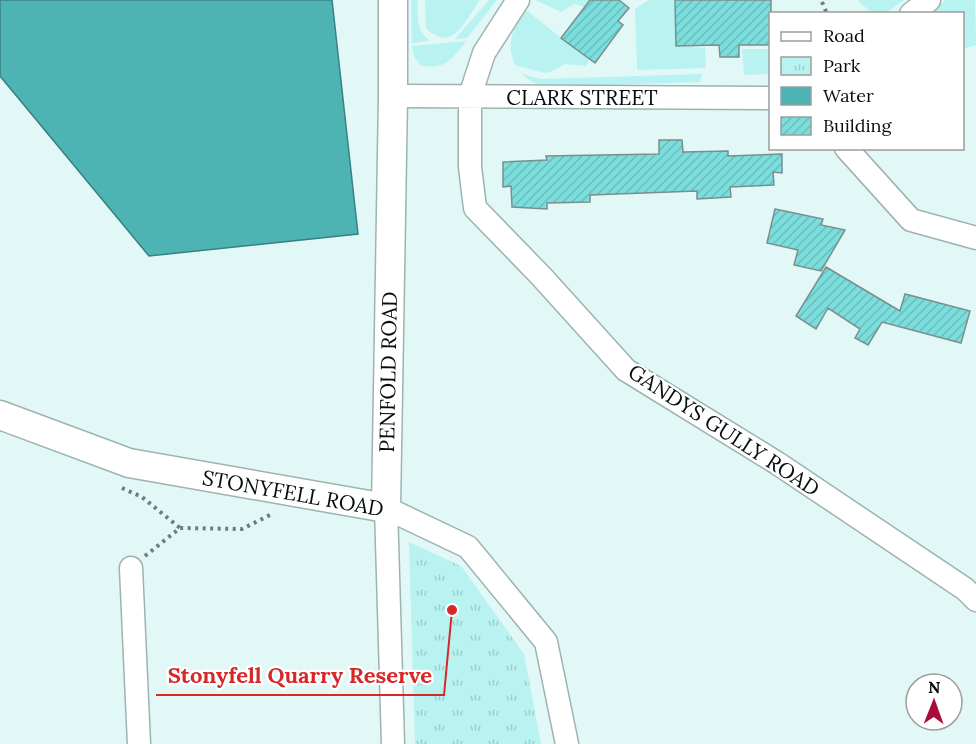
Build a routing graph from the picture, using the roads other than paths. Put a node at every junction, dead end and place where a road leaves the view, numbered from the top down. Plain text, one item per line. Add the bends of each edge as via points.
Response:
1 (393, 0) edge
2 (518, 0) edge
3 (929, 0) edge
4 (914, 12) edge
5 (393, 96) junction
6 (470, 96) junction
7 (769, 98) edge
8 (848, 150) edge
9 (976, 237) edge
10 (0, 415) edge
11 (386, 508) junction
12 (131, 568) road end
13 (976, 600) edge
14 (139, 744) edge
15 (393, 744) edge
16 (567, 744) edge

1 - 5 street, PENFOLD ROAD
2 - 6 street, GANDYS GULLY ROAD via 484,53
3 - 4 street
5 - 6 street, CLARK STREET
5 - 11 street, PENFOLD ROAD
6 - 7 street, CLARK STREET
6 - 13 street, GANDYS GULLY ROAD via 470,166 475,208 626,370 787,470
8 - 9 street via 911,220
10 - 11 street, STONYFELL ROAD via 129,463
11 - 15 street, PENFOLD ROAD
11 - 16 street, STONYFELL ROAD via 468,548 546,642
12 - 14 street

